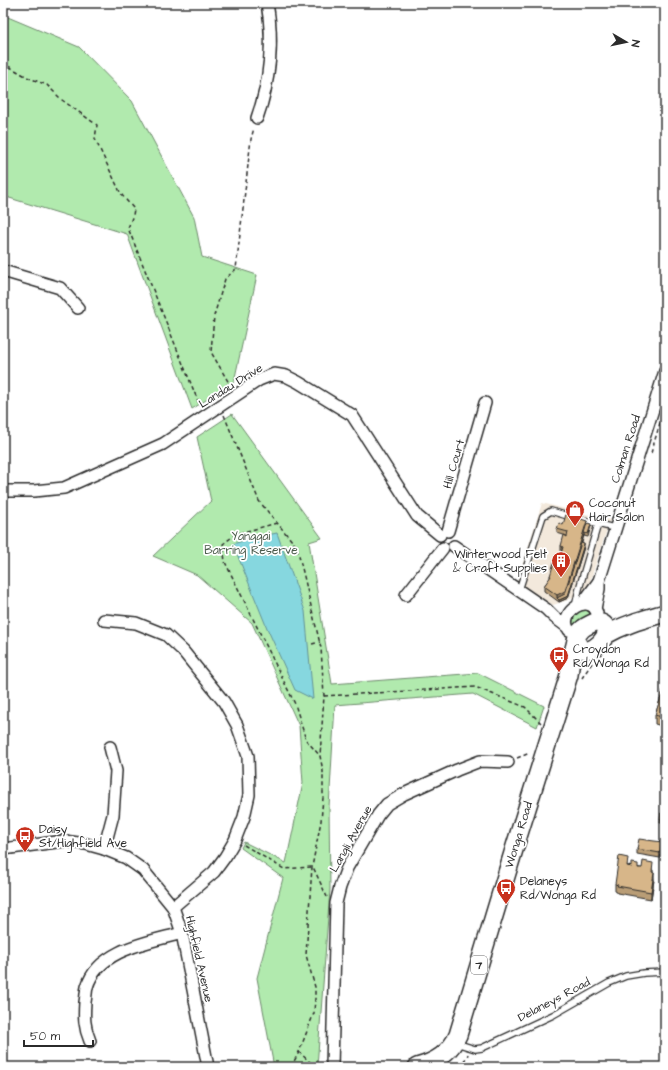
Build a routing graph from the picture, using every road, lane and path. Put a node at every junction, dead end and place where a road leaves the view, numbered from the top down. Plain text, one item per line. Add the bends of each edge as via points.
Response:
1 (267, 3) edge
2 (3, 63) edge
3 (257, 118) joint
4 (3, 271) edge
5 (78, 308) dead end
6 (665, 371) edge
7 (485, 404) dead end
8 (220, 406) junction
9 (665, 407) edge
10 (204, 418) junction
11 (650, 456) dead end
12 (3, 491) edge
13 (278, 523) junction
14 (598, 524) junction
15 (614, 528) junction
16 (444, 533) junction
17 (448, 547) junction
18 (599, 581) junction
19 (519, 590) junction
20 (406, 595) dead end
21 (577, 606) junction
22 (546, 608) junction
23 (665, 613) edge
24 (104, 620) dead end
25 (600, 622) junction
26 (320, 642) junction
27 (580, 643) junction
28 (312, 644) dead end
29 (574, 679) junction
30 (324, 696) junction
31 (552, 729) junction
32 (546, 746) junction
33 (110, 747) dead end
34 (320, 756) junction
35 (508, 762) joint
36 (235, 840) junction
37 (4, 847) edge
38 (104, 849) junction
39 (312, 867) junction
40 (336, 903) junction
41 (173, 907) junction
42 (182, 933) junction
43 (665, 972) edge
44 (90, 1041) dead end
45 (461, 1045) junction
46 (300, 1052) junction
47 (208, 1067) edge
48 (291, 1067) edge
49 (315, 1067) edge
50 (332, 1067) edge
51 (417, 1067) edge
52 (459, 1067) edge

1 - 3 street via 270,18 270,64 264,100
2 - 10 path via 46,85 97,125 95,140 121,194 134,209 128,228
3 - 8 path via 251,139 236,270 225,279 214,316 211,352 229,383 221,391
4 - 5 street via 60,288
6 - 15 street, Colman Road
7 - 16 street, Hill Court
8 - 10 street, Landau Drive
8 - 13 path via 259,500
8 - 16 street, Landau Drive via 259,380 274,374 298,382 352,415 417,516
9 - 11 path
10 - 12 street, Landau Drive via 163,444 64,488
13 - 26 path via 297,547
13 - 34 path via 236,534 223,544 225,562 295,704 306,740
14 - 15 lane
14 - 19 lane via 551,512 543,516
14 - 21 lane via 579,589
15 - 18 street, Colman Road
16 - 17 street via 438,541 440,546
16 - 17 street via 453,534 456,538
17 - 19 street
17 - 20 street
18 - 21 street, Colman Road
18 - 25 street, Colman Road
19 - 22 street
21 - 22 street
21 - 25 street via 589,604
21 - 27 street, Colman Road via 567,616
22 - 27 street
23 - 25 main road, 7 via 636,621
24 - 36 street via 136,622 166,635 183,651 224,702 237,724 248,756 249,795
25 - 27 main road, 7 via 582,628
26 - 28 path
26 - 30 path
27 - 29 main road, Wonga Road / 7
27 - 29 path via 589,666
29 - 31 main road, Wonga Road / 7
30 - 31 path via 475,686 525,707 542,725
30 - 34 path
31 - 32 main road, Wonga Road / 7
32 - 35 path
32 - 45 main road, Wonga Road / 7 via 463,1021
33 - 38 street via 116,771 112,815
34 - 39 path via 323,798
35 - 40 street, Langli Avenue via 480,761 387,804 348,868
36 - 39 path via 284,869
36 - 41 street via 214,872
37 - 38 street, Highfield Avenue via 64,841
38 - 41 street, Highfield Avenue via 126,858 143,870
39 - 40 path via 327,898
39 - 46 path via 306,955 315,987 315,998 314,1013
40 - 50 street, Langli Avenue
41 - 42 street, Highfield Avenue
42 - 44 street via 119,952 99,967 87,987 83,1018
42 - 47 street, Highfield Avenue
43 - 45 lane, Delaneys Road via 626,976 609,982 553,1015 482,1048
45 - 51 main road, Wonga Road / 7 via 440,1060
45 - 52 path via 468,1057
46 - 48 path
46 - 49 path

